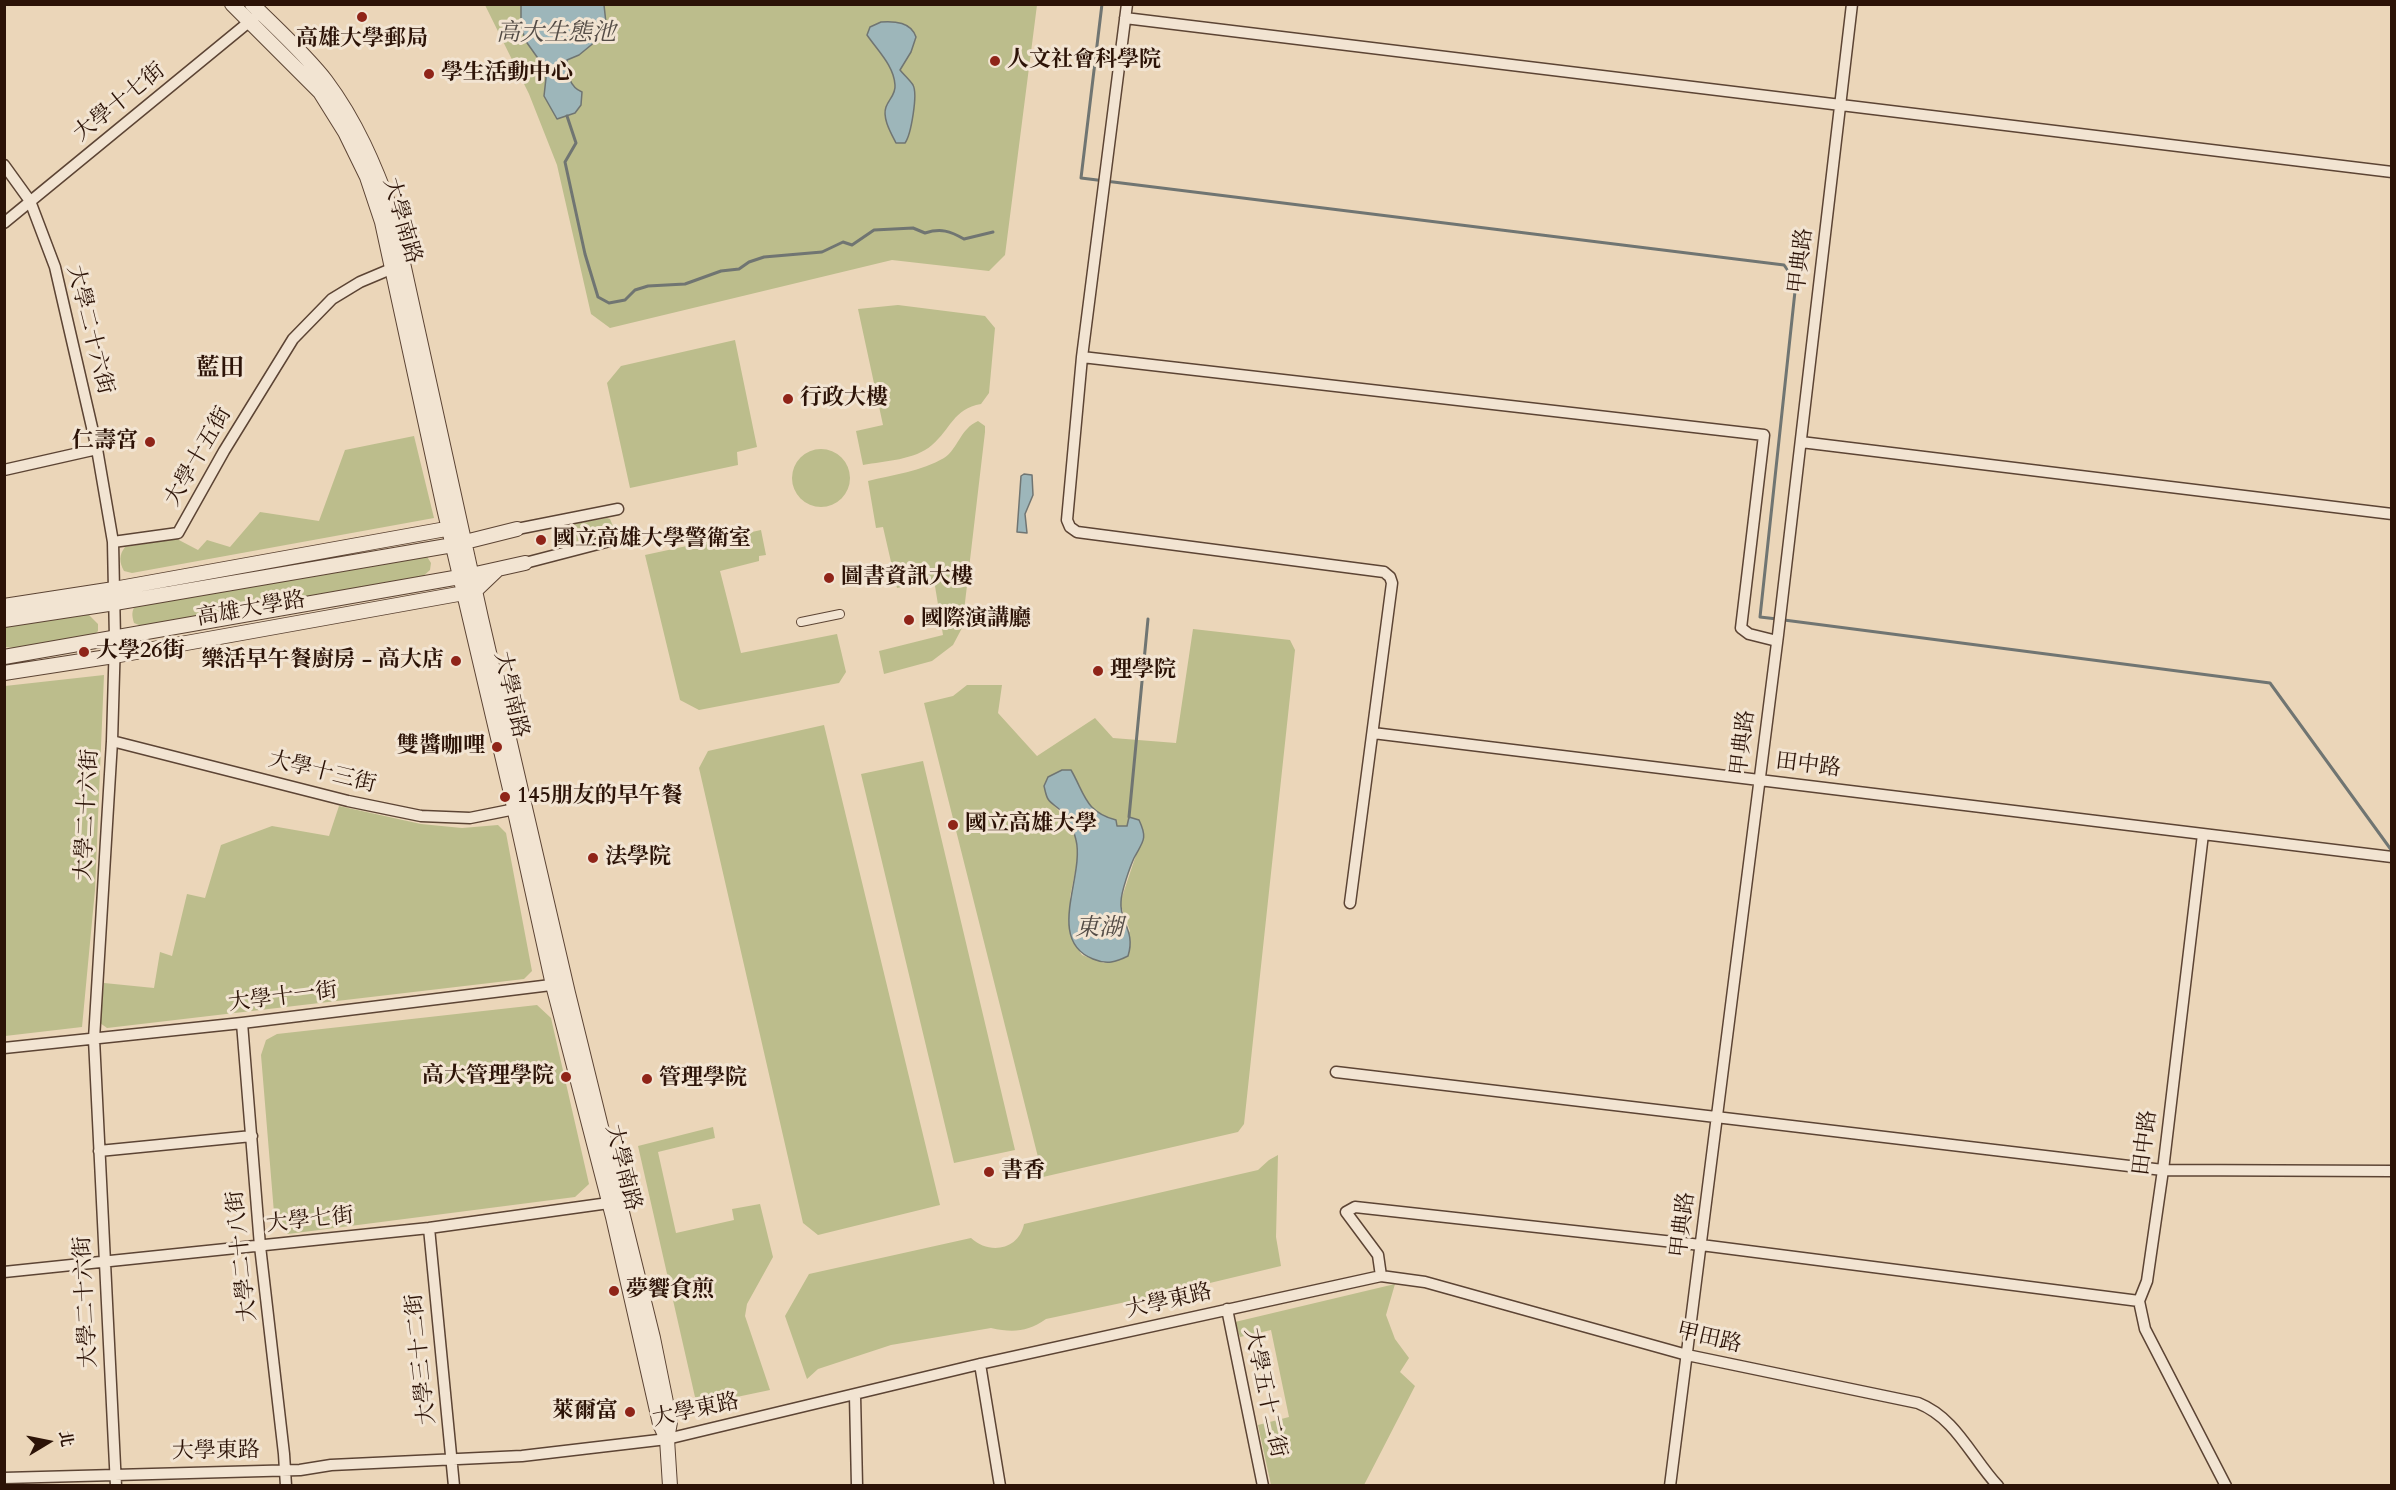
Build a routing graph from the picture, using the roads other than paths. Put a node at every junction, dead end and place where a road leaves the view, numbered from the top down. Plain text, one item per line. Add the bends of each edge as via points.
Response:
1 (231, 4) edge
2 (1127, 4) edge
3 (1852, 4) edge
4 (256, 8) edge
5 (1125, 18) junction
6 (249, 22) junction
7 (1840, 105) junction
8 (4, 165) edge
9 (2391, 172) edge
10 (30, 201) junction
11 (4, 223) edge
12 (399, 266) junction
13 (1082, 357) junction
14 (1800, 442) junction
15 (97, 449) junction
16 (4, 470) edge
17 (618, 509) dead end
18 (2391, 514) edge
19 (455, 527) junction
20 (517, 529) joint
21 (491, 535) junction
22 (625, 537) dead end
23 (112, 542) junction
24 (458, 543) junction
25 (525, 563) joint
26 (497, 570) junction
27 (466, 576) junction
28 (114, 589) junction
29 (469, 592) junction
30 (115, 603) junction
31 (4, 606) edge
32 (840, 614) dead end
33 (4, 620) edge
34 (801, 622) dead end
35 (1777, 638) junction
36 (115, 639) junction
37 (114, 656) junction
38 (4, 657) edge
39 (4, 673) edge
40 (1373, 733) junction
41 (112, 741) junction
42 (1759, 780) junction
43 (520, 808) junction
44 (2203, 834) junction
45 (2391, 857) edge
46 (1350, 903) dead end
47 (559, 984) junction
48 (242, 1023) junction
49 (94, 1039) junction
50 (4, 1048) edge
51 (1336, 1072) dead end
52 (1717, 1116) junction
53 (252, 1136) junction
54 (99, 1151) junction
55 (2163, 1170) junction
56 (2391, 1171) edge
57 (614, 1202) junction
58 (429, 1228) junction
59 (1701, 1245) junction
60 (260, 1246) junction
61 (105, 1261) junction
62 (4, 1272) edge
63 (1381, 1276) junction
64 (2139, 1301) junction
65 (1227, 1309) junction
66 (1687, 1355) junction
67 (980, 1364) junction
68 (855, 1395) junction
69 (667, 1438) junction
70 (452, 1461) junction
71 (286, 1470) junction
72 (115, 1473) junction
73 (4, 1478) edge
74 (116, 1485) edge
75 (286, 1485) edge
76 (454, 1485) edge
77 (670, 1485) edge
78 (857, 1485) edge
79 (1000, 1485) edge
80 (1263, 1485) edge
81 (1670, 1485) edge
82 (1998, 1485) edge
83 (2226, 1485) edge

1 - 6 street, 大學南路
2 - 5 street
3 - 7 street, 甲典路
4 - 6 street, 大學十七街
4 - 12 street, 大學南路 via 325,80 352,122 392,213
5 - 7 street
5 - 13 street
6 - 10 street, 大學十七街
6 - 12 street, 大學南路 via 320,92 345,132 367,177
7 - 9 street
7 - 14 street, 甲典路
8 - 10 street, 大學二十六街
10 - 11 street, 大學十七街
10 - 15 street, 大學二十六街 via 55,267
12 - 19 street, 大學南路
12 - 23 street, 大學十五街 via 332,299 293,339 178,533
13 - 35 street via 1764,435 1741,628 1749,634
13 - 40 street via 1067,520 1070,527 1077,532 1384,572 1392,583
14 - 18 street
14 - 35 street, 甲典路
15 - 16 street
15 - 23 street, 大學二十六街
17 - 20 street
19 - 21 street, 高雄大學路
19 - 24 street, 大學南路
19 - 28 street, 高雄大學路
20 - 21 street, 高雄大學路
21 - 24 street, 高雄大學路
22 - 25 street
23 - 28 street, 大學二十六街
24 - 27 street, 大學南路
24 - 30 street, 高雄大學路
25 - 26 street, 高雄大學路
26 - 27 street, 高雄大學路
26 - 29 street, 高雄大學路
27 - 29 street, 大學南路
27 - 36 street, 高雄大學路
28 - 30 street, 大學二十六街
28 - 31 street, 高雄大學路
29 - 37 street, 高雄大學路
29 - 43 street, 大學南路
30 - 33 street, 高雄大學路
30 - 36 street, 大學二十六街
32 - 34 street
35 - 42 street, 甲典路
36 - 37 street, 大學二十六街
36 - 38 street, 高雄大學路
37 - 39 street, 高雄大學路
37 - 41 street, 大學二十六街
40 - 42 street, 田中路
40 - 46 street
41 - 43 street, 大學十三街 via 421,816 470,818
41 - 49 street, 大學二十六街
42 - 44 street, 田中路
42 - 52 street, 甲典路
43 - 47 street, 大學南路
44 - 45 street, 田中路
44 - 55 street, 田中路
47 - 48 street, 大學十一街
47 - 57 street, 大學南路
48 - 49 street, 大學十一街
48 - 53 street, 大學二十八街
49 - 50 street, 大學十一街
49 - 54 street, 大學二十六街
51 - 52 street
52 - 55 street
52 - 59 street, 甲典路
53 - 54 street
53 - 60 street, 大學二十八街
54 - 61 street, 大學二十六街
55 - 56 street
55 - 64 street, 田中路 via 2147,1281
57 - 58 street, 大學七街
57 - 69 street, 大學南路 via 653,1338 670,1422
58 - 60 street, 大學七街
58 - 70 street, 大學三十二街
59 - 63 street via 1350,1208 1346,1212 1378,1255
59 - 64 street
59 - 66 street, 甲典路
60 - 61 street, 大學七街
60 - 71 street, 大學二十八街
61 - 62 street, 大學七街
61 - 72 street, 大學二十六街
63 - 65 street, 大學東路
63 - 66 street, 甲田路 via 1425,1282
64 - 83 street via 2145,1329
65 - 67 street, 大學東路
65 - 80 street, 大學五十二街
66 - 81 street, 甲典路
66 - 82 street, 甲田路 via 1930,1408 1951,1425
67 - 68 street, 大學東路
67 - 79 street
68 - 69 street, 大學東路
68 - 78 street
69 - 70 street, 大學東路
69 - 77 street, 大學南路
70 - 71 street, 大學東路
70 - 76 street, 大學三十二街
71 - 72 street, 大學東路
71 - 75 street, 大學二十八街
72 - 73 street, 大學東路
72 - 74 street, 大學二十六街

